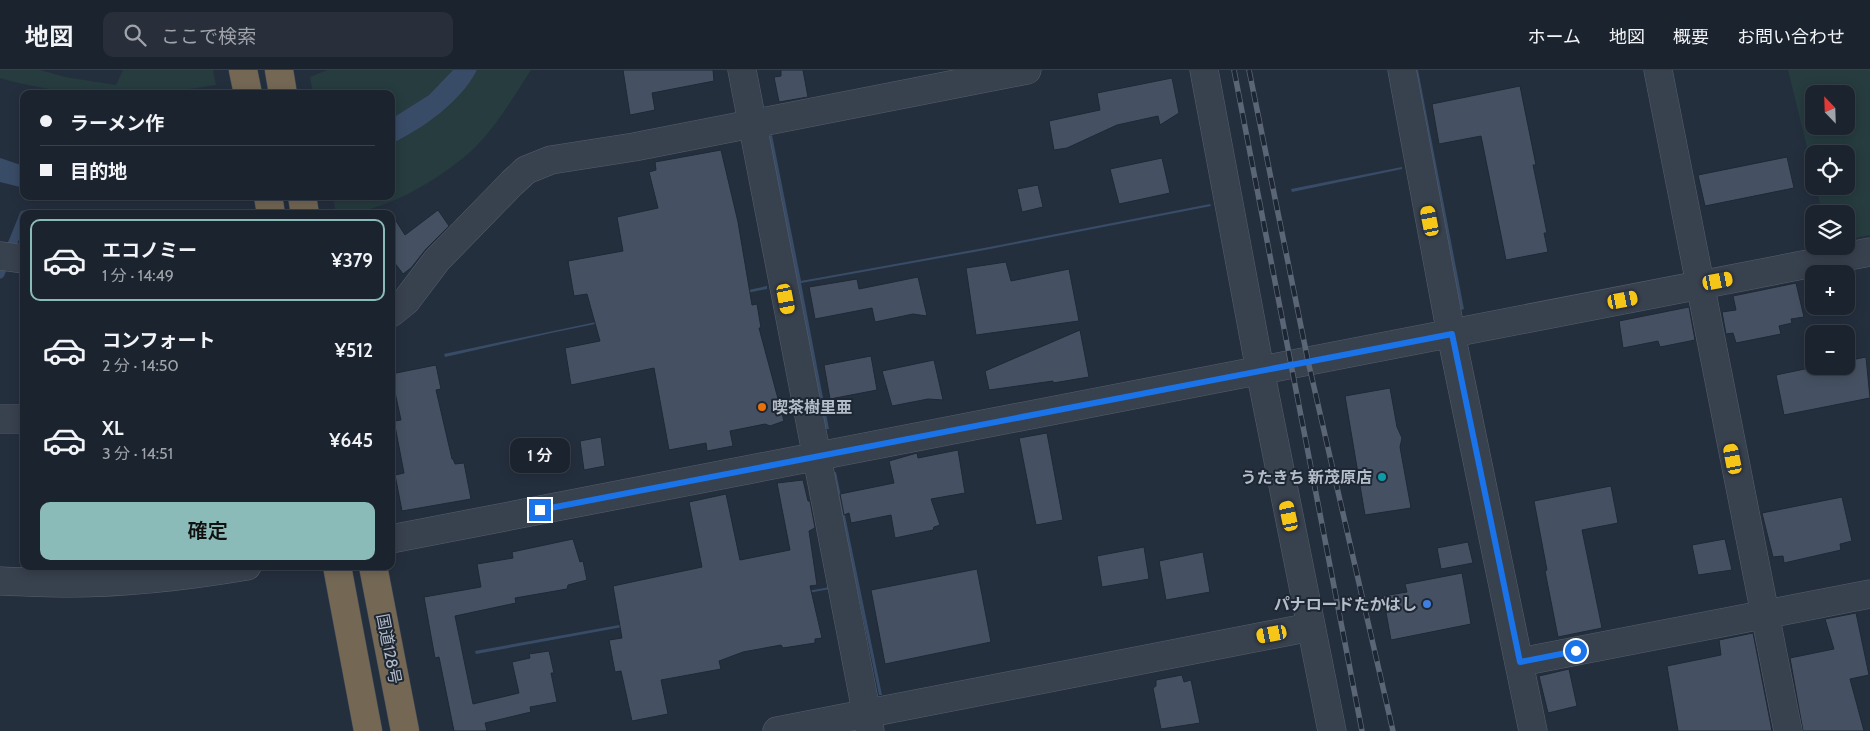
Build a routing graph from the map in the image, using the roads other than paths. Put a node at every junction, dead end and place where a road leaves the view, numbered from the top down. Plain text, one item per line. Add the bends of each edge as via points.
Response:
1 (742, 70) edge
2 (1027, 70) edge
3 (1204, 70) edge
4 (1402, 70) edge
5 (1658, 70) edge
6 (752, 123) junction
7 (1870, 252) edge
8 (0, 256) edge
9 (20, 258) edge
10 (1699, 285) junction
11 (395, 310) edge
12 (1452, 334) junction
13 (1260, 370) junction
14 (0, 419) edge
15 (20, 419) edge
16 (816, 456) junction
17 (395, 538) edge
18 (225, 570) edge
19 (338, 570) edge
20 (374, 570) edge
21 (0, 581) edge
22 (1870, 594) edge
23 (1764, 615) junction
24 (1311, 627) junction
25 (1520, 662) junction
26 (868, 722) edge
27 (368, 731) edge
28 (405, 731) edge
29 (777, 731) edge
30 (1332, 731) edge
31 (1533, 731) edge
32 (1788, 731) edge

1 - 6 street
2 - 6 street
3 - 13 street
4 - 12 street
5 - 10 street
6 - 11 street via 550,160 526,170 437,260 406,301
6 - 16 street
7 - 10 street
8 - 9 street
10 - 12 street
10 - 23 street
12 - 13 street
12 - 25 street
13 - 16 street
13 - 24 street
14 - 15 street
16 - 17 street
16 - 26 street
18 - 21 street via 69,583
19 - 27 highway
20 - 28 highway, 国道128号
22 - 23 street
23 - 25 street
23 - 32 street
24 - 26 street
24 - 30 street
25 - 31 street
26 - 29 street

